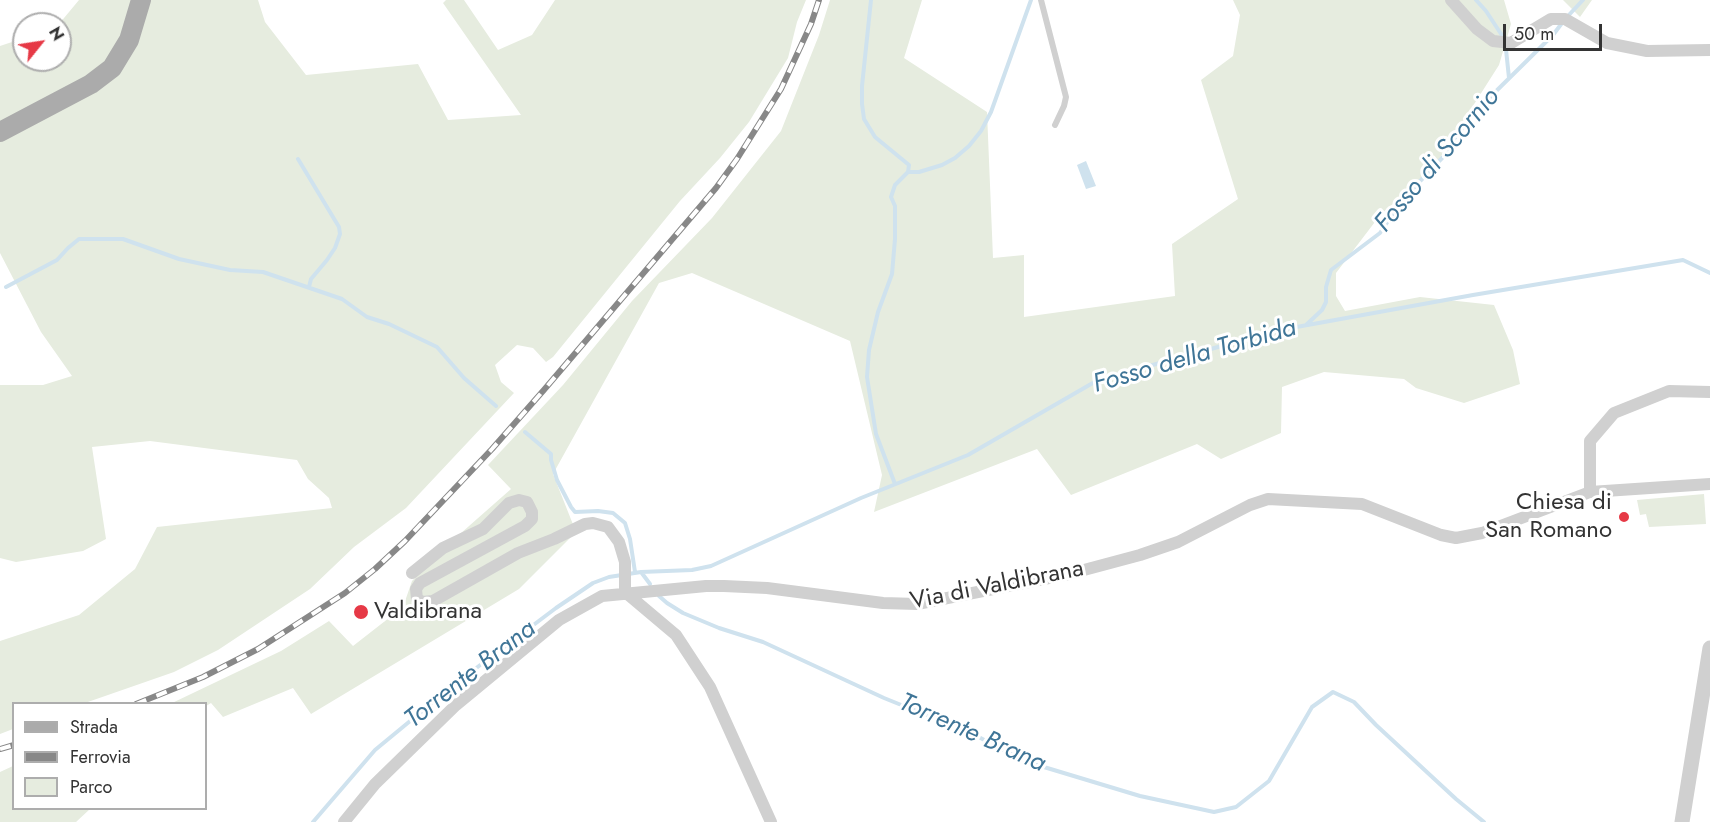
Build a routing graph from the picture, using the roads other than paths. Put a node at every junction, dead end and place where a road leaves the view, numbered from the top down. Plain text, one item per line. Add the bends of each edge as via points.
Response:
1 (141, 0) edge
2 (1041, 0) edge
3 (1451, 0) edge
4 (1710, 50) edge
5 (1054, 125) dead end
6 (0, 132) edge
7 (1710, 392) edge
8 (1710, 484) edge
9 (1590, 492) junction
10 (412, 573) dead end
11 (625, 592) junction
12 (1710, 648) edge
13 (344, 822) edge
14 (771, 822) edge
15 (1682, 822) edge

1 - 6 main road via 129,40 107,73
2 - 5 lane via 1066,97
3 - 4 street via 1493,41 1510,43 1551,19 1565,19 1607,43 1647,51
7 - 9 street via 1669,391 1614,413 1590,441
8 - 9 street, Via di Valdibrana
9 - 11 street, Via di Valdibrana via 1482,533 1456,538 1362,504 1268,499 1178,542 1128,558 1069,574 917,604 724,586
10 - 11 street via 443,548 483,529 509,503 519,500 527,502 532,512 532,519 525,526 420,583 417,599 433,601 518,553 593,523 608,527 619,542 625,562
11 - 13 street, Via di Valdibrana via 602,596 559,620 456,705 375,784
11 - 14 street via 676,635 710,687
12 - 15 street

